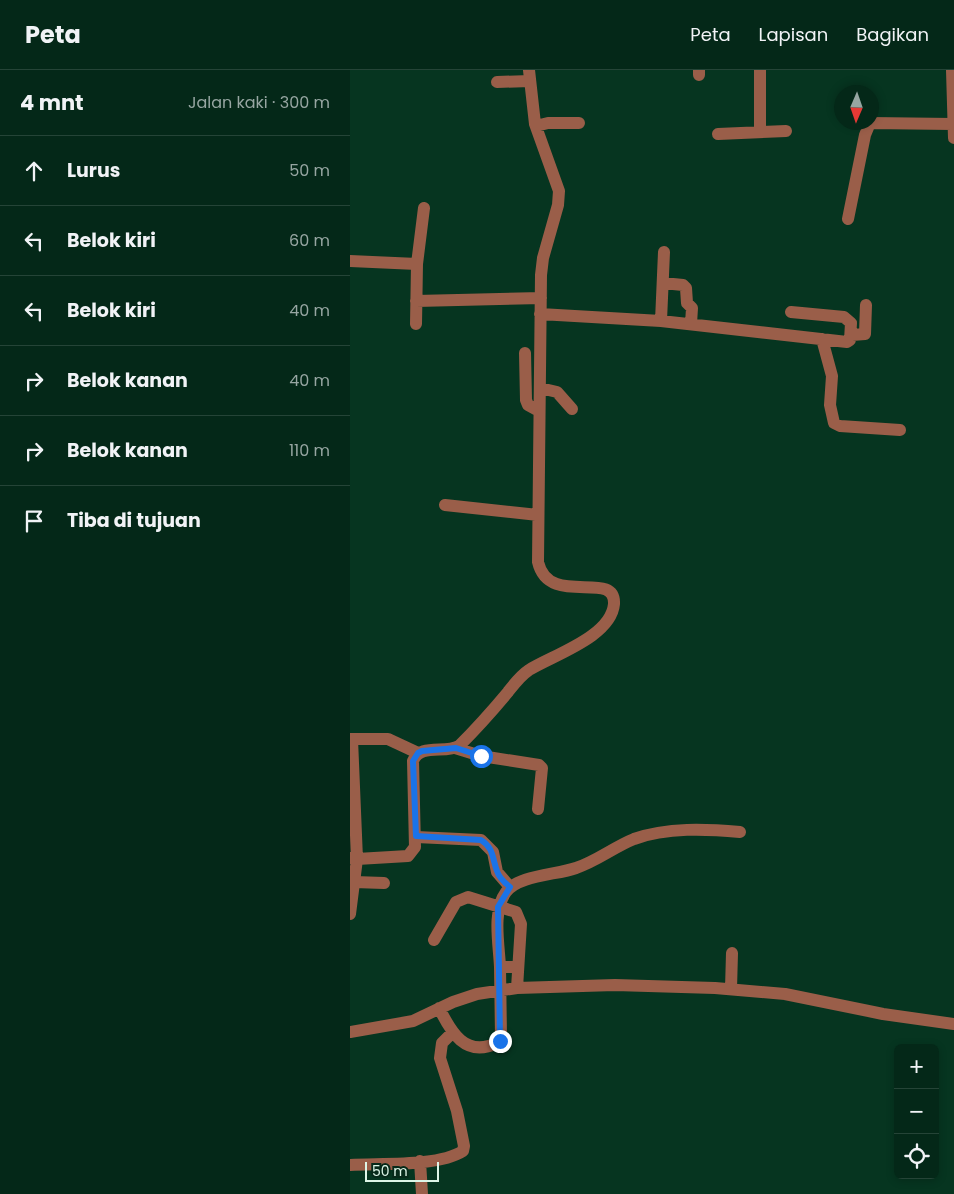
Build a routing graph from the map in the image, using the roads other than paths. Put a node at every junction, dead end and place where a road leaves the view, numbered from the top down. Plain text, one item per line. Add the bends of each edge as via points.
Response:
1 (760, 70) edge
2 (952, 70) edge
3 (529, 76) edge
4 (497, 82) dead end
5 (579, 123) dead end
6 (953, 124) junction
7 (536, 126) junction
8 (760, 131) junction
9 (786, 131) dead end
10 (718, 134) dead end
11 (954, 138) edge
12 (424, 208) dead end
13 (848, 219) dead end
14 (664, 252) dead end
15 (350, 261) edge
16 (416, 264) junction
17 (663, 283) junction
18 (541, 298) junction
19 (416, 301) junction
20 (866, 305) dead end
21 (791, 312) dead end
22 (540, 314) junction
23 (661, 321) junction
24 (416, 324) dead end
25 (691, 324) junction
26 (852, 335) junction
27 (822, 339) junction
28 (525, 352) dead end
29 (540, 388) junction
30 (572, 409) dead end
31 (540, 410) junction
32 (900, 430) dead end
33 (445, 505) dead end
34 (538, 514) junction
35 (351, 739) edge
36 (456, 748) junction
37 (418, 753) junction
38 (538, 809) dead end
39 (740, 832) dead end
40 (416, 836) junction
41 (354, 858) edge
42 (354, 882) junction
43 (384, 883) dead end
44 (510, 887) junction
45 (498, 907) junction
46 (350, 914) edge
47 (434, 940) dead end
48 (732, 953) dead end
49 (500, 966) junction
50 (517, 967) junction
51 (516, 988) junction
52 (731, 989) junction
53 (500, 991) junction
54 (439, 1008) junction
55 (954, 1024) edge
56 (350, 1032) edge
57 (452, 1033) junction
58 (420, 1162) junction
59 (350, 1165) edge
60 (422, 1194) edge

1 - 8 street
2 - 6 street
3 - 4 street
3 - 7 street
5 - 7 street
6 - 11 street
6 - 13 street via 870,123
7 - 18 street via 559,191 543,258
8 - 9 street
8 - 10 street
12 - 16 street
14 - 17 street
15 - 16 street
16 - 19 street
17 - 23 street
17 - 25 street via 686,288 687,303 692,308
18 - 19 street
18 - 22 street
19 - 24 street
20 - 26 street via 865,334
21 - 26 street via 844,317 851,323
22 - 23 street
22 - 29 street
23 - 25 street
25 - 27 street
26 - 27 street via 847,342
27 - 32 street via 832,376 830,405 834,423
28 - 31 street via 526,400 528,405
29 - 30 street via 557,392
29 - 31 street
31 - 34 street
33 - 34 street
34 - 36 street via 537,553 544,576 560,586 609,590 613,595 613,608 604,625 588,637 518,679
35 - 37 street via 388,740
35 - 41 street
36 - 37 street
36 - 38 street via 481,756 539,764 542,768
37 - 40 street via 413,761
39 - 44 street via 709,829 635,839 576,868 518,882
40 - 41 street via 416,847 408,856
40 - 44 street via 481,840 493,852 497,872
41 - 42 street
42 - 43 street
42 - 46 street
44 - 45 street
45 - 47 street via 468,897 461,898
45 - 49 street
45 - 50 street via 516,912 520,917
48 - 52 street
49 - 50 street
49 - 53 street
50 - 51 street
51 - 52 street via 615,985
51 - 53 street
52 - 55 street via 785,994 883,1014
53 - 54 street via 470,996
53 - 57 street via 501,1037 497,1043 489,1046 464,1044
54 - 56 street via 413,1021
54 - 57 street
57 - 58 street via 442,1043 440,1058 457,1111 464,1148 461,1152
58 - 59 street
58 - 60 street

